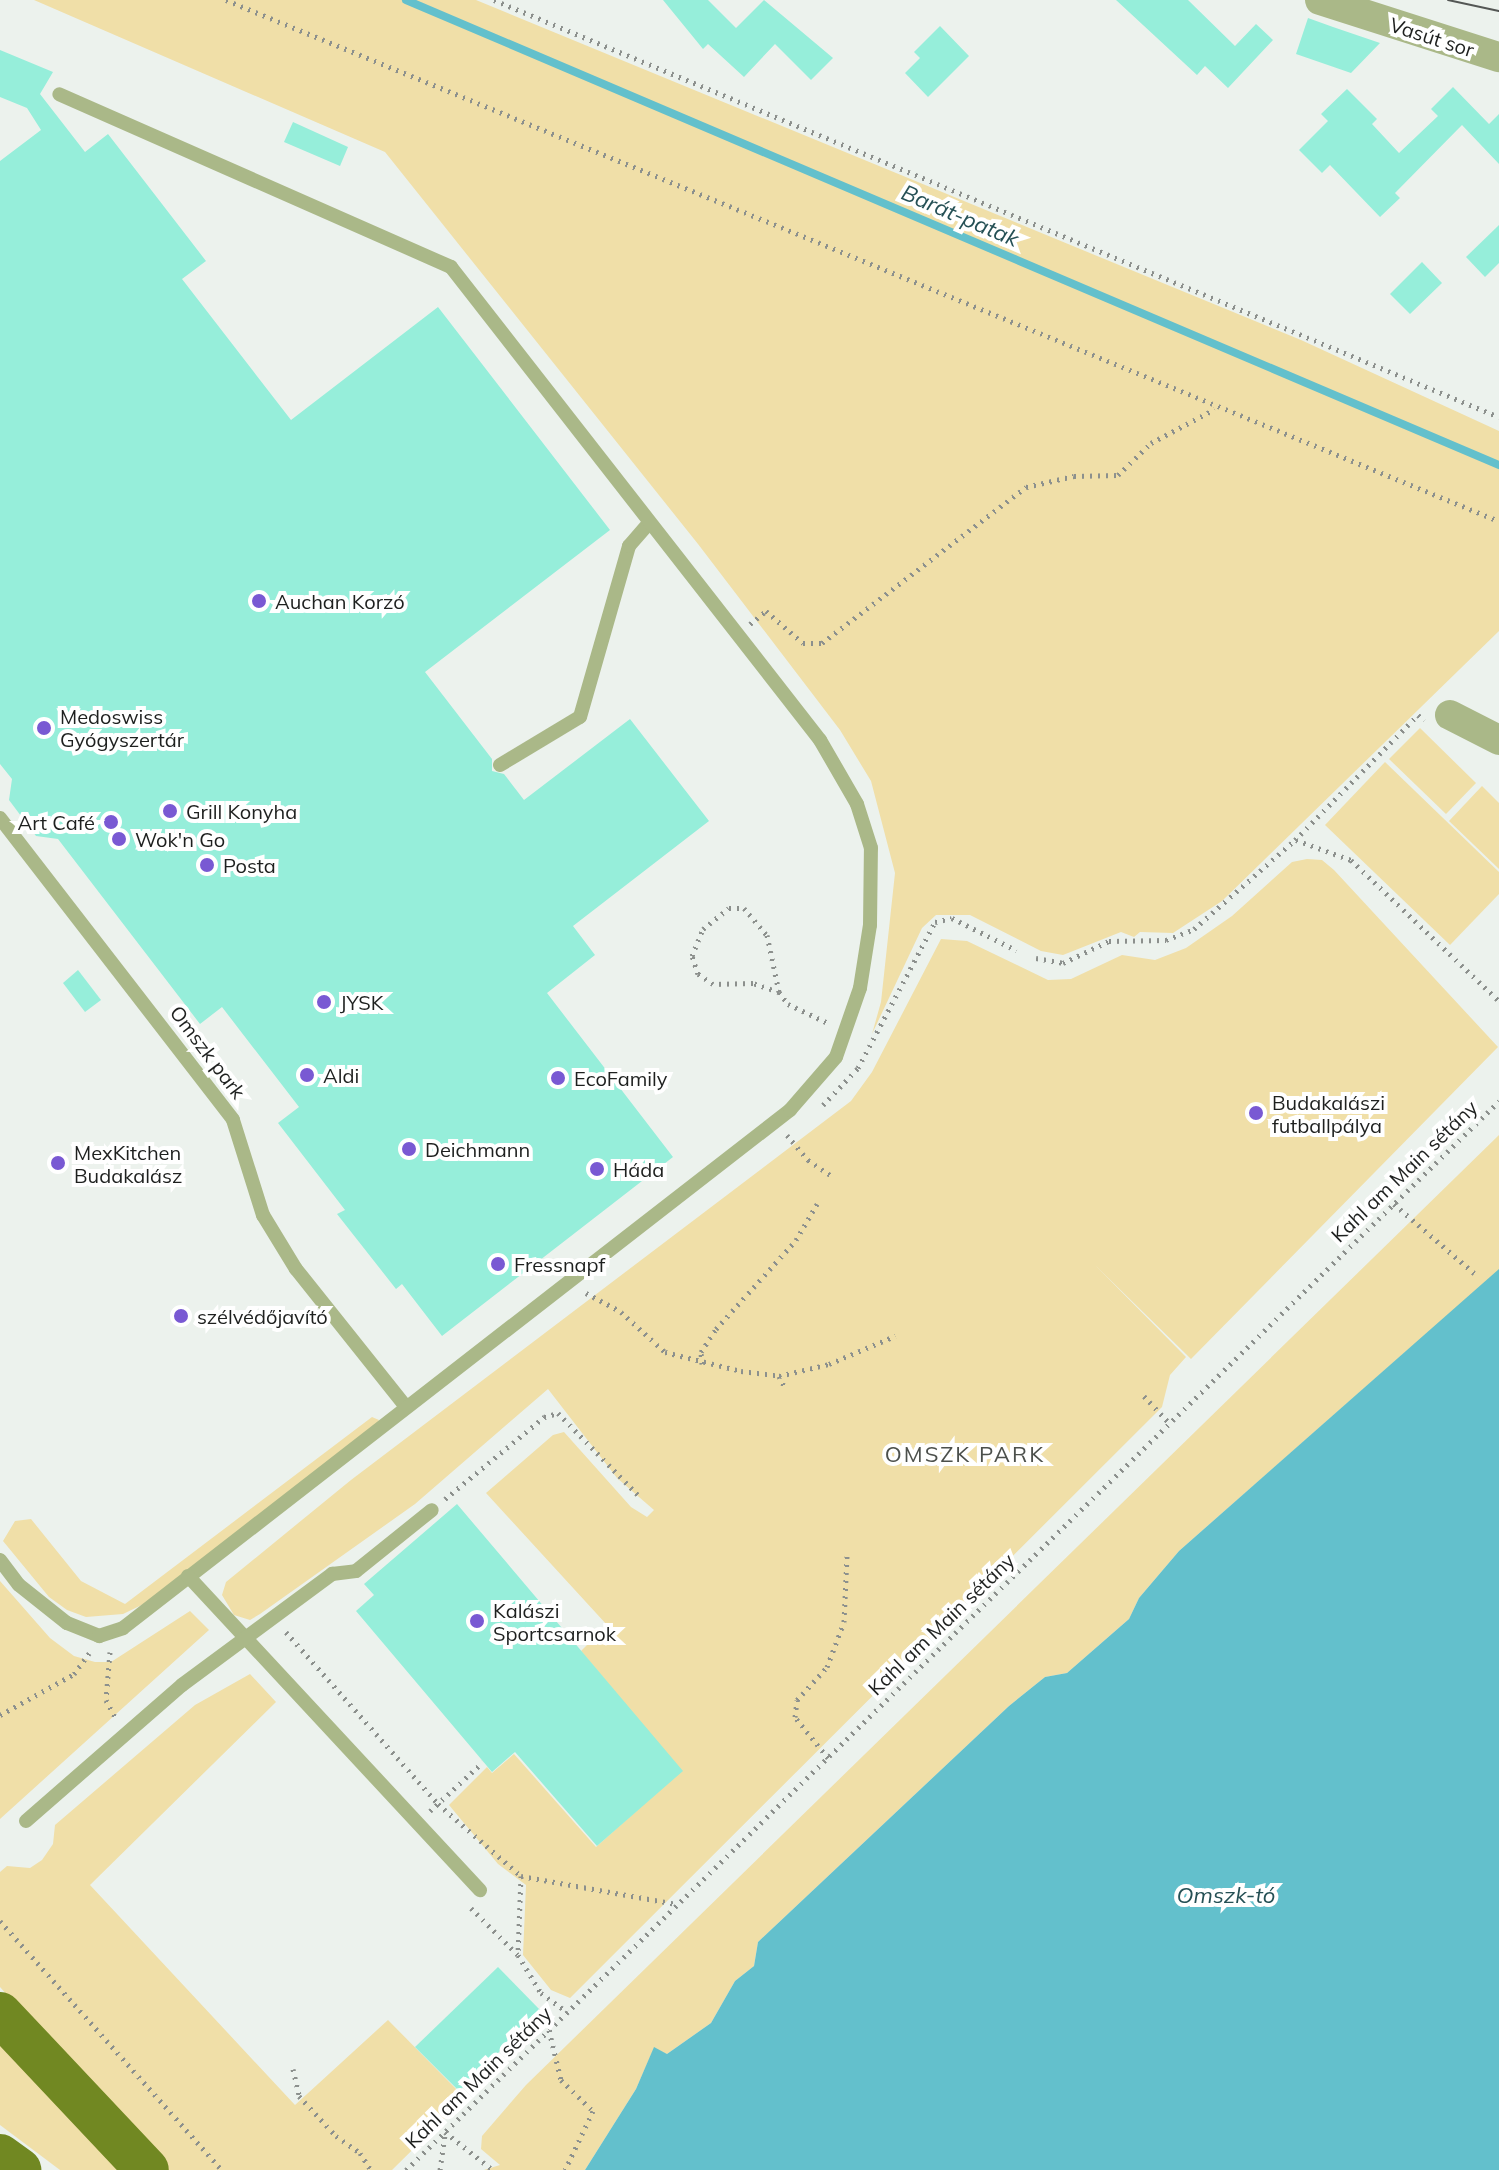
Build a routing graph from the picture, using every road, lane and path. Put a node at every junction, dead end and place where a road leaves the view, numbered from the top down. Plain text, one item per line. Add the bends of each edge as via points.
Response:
1 (226, 0) edge
2 (494, 0) edge
3 (1320, 0) edge
4 (1499, 57) edge
5 (59, 94) dead end
6 (1216, 409) junction
7 (1499, 417) edge
8 (1499, 521) edge
9 (649, 523) junction
10 (736, 635) junction
11 (1444, 719) joint
12 (1499, 740) edge
13 (500, 765) dead end
14 (0, 818) edge
15 (1295, 840) junction
16 (1016, 950) dead end
17 (1036, 958) dead end
18 (779, 992) junction
19 (1499, 1001) edge
20 (847, 1032) junction
21 (836, 1057) junction
22 (1499, 1101) edge
23 (775, 1121) junction
24 (833, 1177) dead end
25 (817, 1204) dead end
26 (1394, 1204) junction
27 (1474, 1273) dead end
28 (571, 1278) junction
29 (895, 1336) dead end
30 (702, 1364) junction
31 (779, 1376) junction
32 (784, 1386) dead end
33 (1144, 1396) dead end
34 (406, 1407) junction
35 (1169, 1423) junction
36 (638, 1495) dead end
37 (432, 1510) joint
38 (847, 1556) dead end
39 (0, 1560) edge
40 (188, 1576) junction
41 (272, 1617) junction
42 (106, 1634) junction
43 (244, 1638) junction
44 (0, 1715) edge
45 (127, 1733) junction
46 (828, 1758) junction
47 (483, 1762) dead end
48 (438, 1804) junction
49 (26, 1821) dead end
50 (418, 1823) junction
51 (521, 1876) junction
52 (480, 1890) dead end
53 (466, 1903) dead end
54 (677, 1904) junction
55 (0, 1921) edge
56 (518, 1955) junction
57 (567, 2012) junction
58 (0, 2014) edge
59 (549, 2030) junction
60 (293, 2069) dead end
61 (445, 2132) junction
62 (0, 2156) edge
63 (19, 2170) edge
64 (147, 2170) edge
65 (222, 2170) edge
66 (371, 2170) edge
67 (406, 2170) edge
68 (440, 2170) edge
69 (493, 2170) edge
70 (565, 2170) edge

1 - 6 path
2 - 7 path
3 - 4 street, Vasút sor
5 - 9 lane via 451,267
6 - 8 path
6 - 10 path via 1151,443 1118,475 1074,476 1026,487 822,643 803,643 766,611
9 - 10 lane
9 - 13 lane via 629,546 580,717
10 - 20 lane via 820,740 857,804 871,848 870,925
11 - 12 street
11 - 15 path via 1428,723 1418,715
14 - 34 lane, Omszk park via 233,1120 263,1215 296,1269
15 - 17 path via 1224,906 1183,935 1147,942 1109,941 1063,963
15 - 19 path via 1313,842 1351,860
16 - 21 path via 952,918 935,922 858,1068
18 - 18 path via 767,935 744,908 729,908 703,929 692,956 698,974 713,984 753,983
18 - 20 path via 788,1004
20 - 21 lane
21 - 23 lane
22 - 26 path, Kahl am Main sétány
23 - 24 path via 808,1160
23 - 28 lane
25 - 30 path via 796,1240 716,1329 701,1352
26 - 27 path
26 - 35 path, Kahl am Main sétány
28 - 30 path via 665,1352
28 - 34 lane
29 - 31 path via 829,1364
30 - 31 path
31 - 32 path
33 - 35 path
34 - 40 lane
35 - 46 path, Kahl am Main sétány
36 - 37 path via 558,1413 544,1417
37 - 41 lane via 356,1571 332,1574
38 - 46 path via 844,1622 827,1667 797,1700 795,1717
39 - 42 lane via 19,1585 67,1623
40 - 42 lane
40 - 43 lane
41 - 43 lane
41 - 48 path
42 - 44 path via 74,1674
42 - 45 path via 106,1700
43 - 45 lane
43 - 50 lane
45 - 49 lane
46 - 54 path, Kahl am Main sétány
47 - 48 path
48 - 50 path
48 - 51 path
50 - 52 lane
51 - 54 path
51 - 56 path
53 - 56 path
54 - 57 path, Kahl am Main sétány
55 - 65 path
56 - 57 path via 541,1993
57 - 59 path, Kahl am Main sétány
58 - 64 main road
59 - 61 path, Kahl am Main sétány
59 - 70 path via 561,2080 593,2111
60 - 66 path via 299,2096
61 - 67 path, Kahl am Main sétány
61 - 68 path
61 - 69 path
62 - 63 main road

